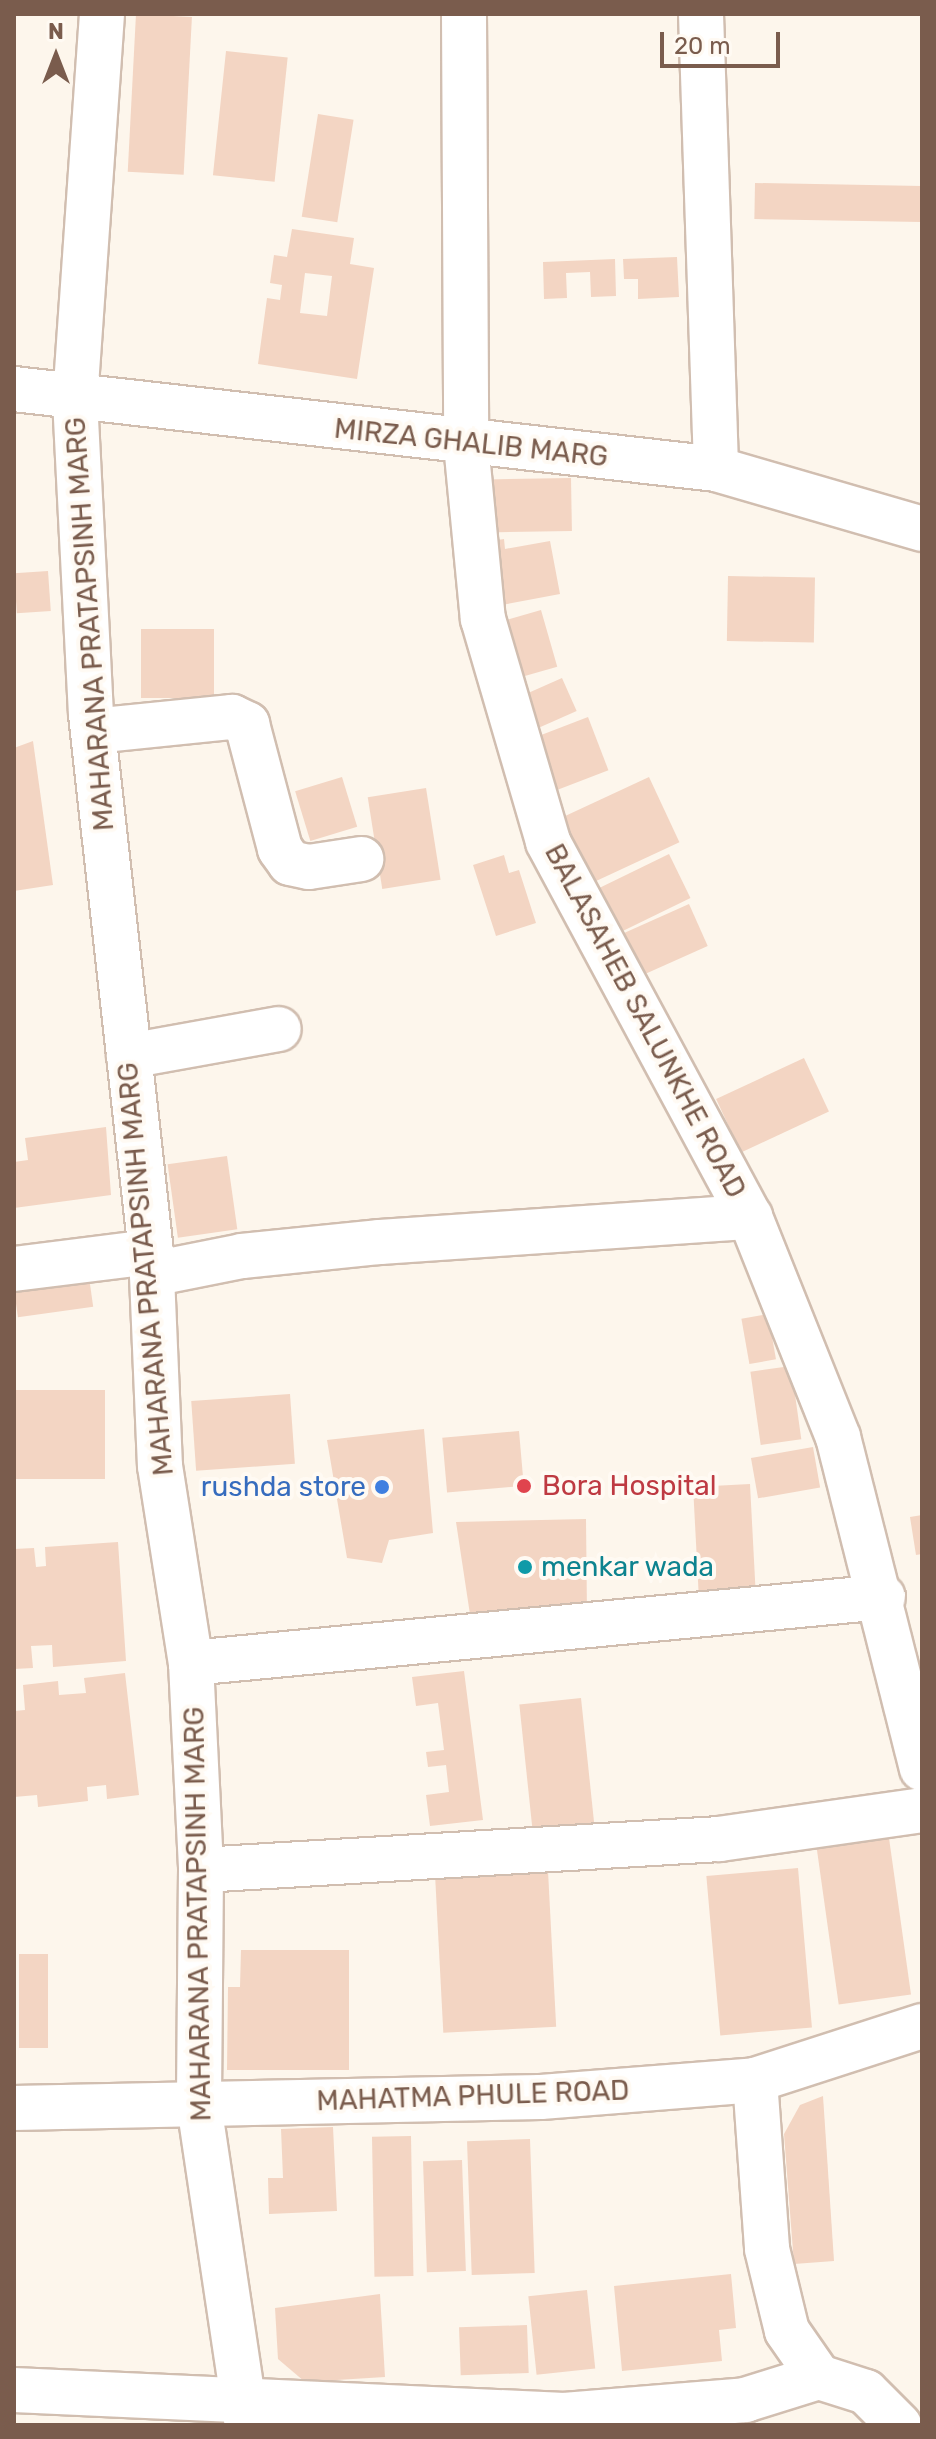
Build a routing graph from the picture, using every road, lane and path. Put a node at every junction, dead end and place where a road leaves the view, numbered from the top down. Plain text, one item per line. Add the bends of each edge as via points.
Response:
1 (102, 14) edge
2 (464, 14) edge
3 (701, 14) edge
4 (14, 389) edge
5 (75, 399) junction
6 (466, 444) junction
7 (716, 469) junction
8 (922, 529) edge
9 (93, 731) junction
10 (361, 859) dead end
11 (279, 1029) dead end
12 (129, 1056) junction
13 (750, 1217) junction
14 (151, 1263) junction
15 (14, 1269) edge
16 (883, 1597) junction
17 (191, 1663) junction
18 (922, 1769) edge
19 (922, 1810) edge
20 (201, 1870) junction
21 (922, 2026) edge
22 (755, 2080) junction
23 (199, 2105) junction
24 (14, 2108) edge
25 (819, 2377) junction
26 (14, 2390) edge
27 (246, 2412) edge
28 (899, 2425) edge

1 - 5 street, MAHARANA PRATAPSINH MARG
2 - 6 street, BALASAHEB SALUNKHE ROAD
3 - 7 street
4 - 5 street, MIRZA GHALIB MARG
5 - 6 street, MIRZA GHALIB MARG
5 - 9 street, MAHARANA PRATAPSINH MARG
6 - 7 street, MIRZA GHALIB MARG
6 - 13 street, BALASAHEB SALUNKHE ROAD via 483,619 548,842
7 - 8 street, MIRZA GHALIB MARG
9 - 10 street via 232,717 247,724 280,849 290,863 309,867
9 - 12 street, MAHARANA PRATAPSINH MARG
11 - 12 street
12 - 14 street, MAHARANA PRATAPSINH MARG
13 - 14 street
13 - 16 street, BALASAHEB SALUNKHE ROAD via 838,1437
14 - 15 street
14 - 17 street, MAHARANA PRATAPSINH MARG via 160,1466
16 - 17 street
16 - 18 street, BALASAHEB SALUNKHE ROAD
17 - 20 street, MAHARANA PRATAPSINH MARG
19 - 20 street via 719,1839
20 - 23 street, MAHARANA PRATAPSINH MARG
21 - 22 street, MAHATMA PHULE ROAD
22 - 23 street, MAHATMA PHULE ROAD via 541,2097
22 - 25 street via 767,2249 787,2331
23 - 24 street, MAHATMA PHULE ROAD
23 - 27 street, MAHARANA PRATAPSINH MARG
25 - 27 street via 745,2400 646,2412
25 - 28 street via 866,2392
26 - 27 street

